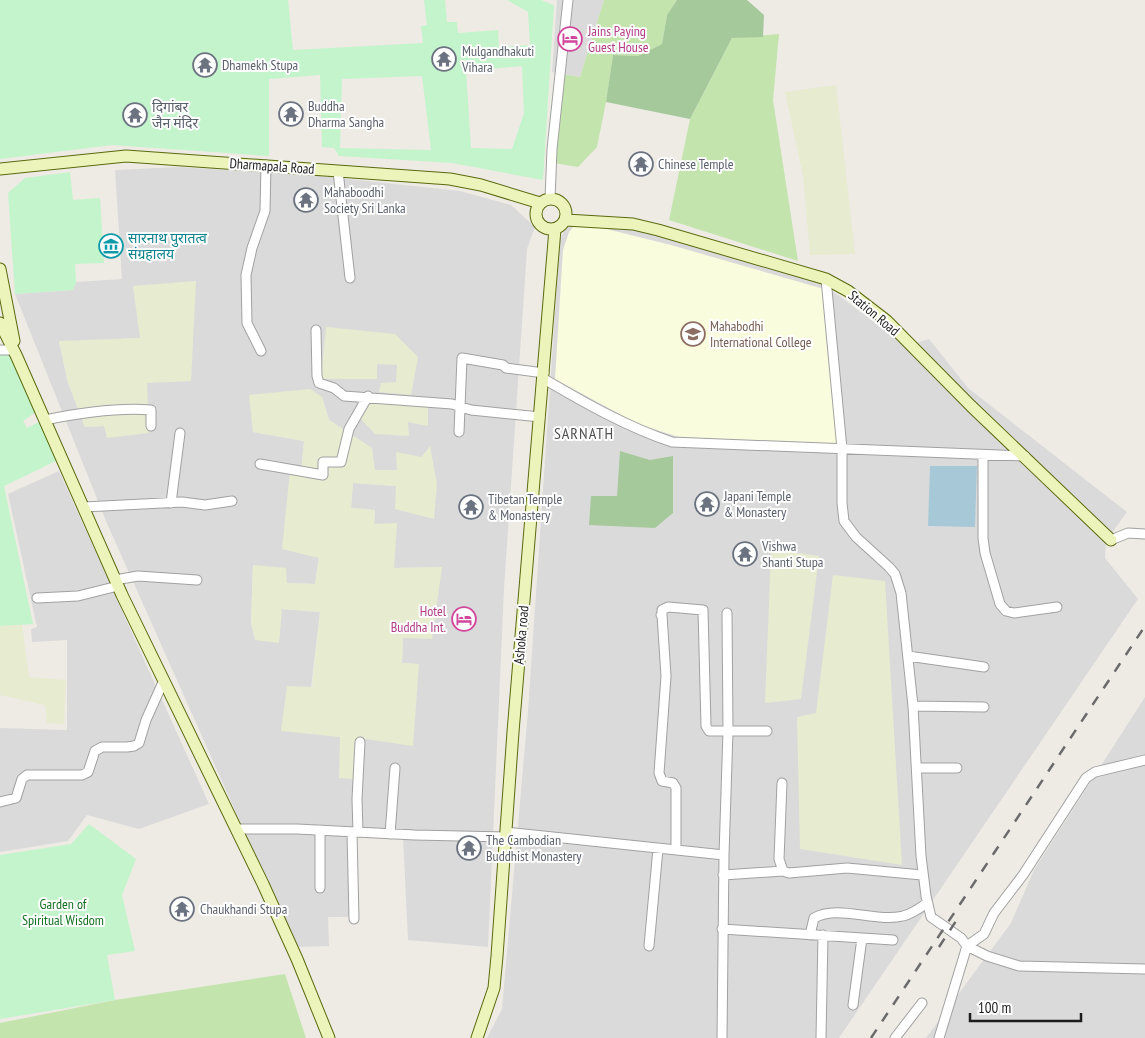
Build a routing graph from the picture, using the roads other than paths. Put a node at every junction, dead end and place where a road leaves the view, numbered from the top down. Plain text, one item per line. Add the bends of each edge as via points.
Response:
1 (568, 0) edge
2 (266, 165) junction
3 (0, 169) edge
4 (338, 171) junction
5 (545, 201) junction
6 (566, 220) junction
7 (555, 230) junction
8 (0, 269) edge
9 (350, 278) dead end
10 (826, 279) junction
11 (0, 323) edge
12 (316, 330) dead end
13 (0, 350) edge
14 (261, 350) dead end
15 (15, 352) junction
16 (544, 376) junction
17 (368, 396) junction
18 (461, 406) junction
19 (540, 417) junction
20 (45, 420) junction
21 (151, 426) dead end
22 (459, 432) dead end
23 (180, 433) dead end
24 (842, 449) junction
25 (983, 455) junction
26 (1025, 456) junction
27 (260, 464) dead end
28 (232, 501) dead end
29 (170, 503) junction
30 (84, 508) junction
31 (1145, 534) edge
32 (1111, 540) joint
33 (197, 580) dead end
34 (117, 583) junction
35 (37, 598) dead end
36 (1057, 606) dead end
37 (727, 613) dead end
38 (908, 656) junction
39 (984, 667) dead end
40 (164, 680) junction
41 (912, 706) junction
42 (984, 707) dead end
43 (728, 731) junction
44 (767, 731) dead end
45 (360, 742) dead end
46 (1145, 760) edge
47 (395, 768) dead end
48 (917, 768) junction
49 (957, 768) dead end
50 (782, 783) dead end
51 (0, 802) edge
52 (236, 829) junction
53 (320, 830) junction
54 (355, 832) junction
55 (390, 834) junction
56 (506, 834) junction
57 (658, 849) junction
58 (676, 850) junction
59 (724, 855) junction
60 (783, 871) junction
61 (723, 875) junction
62 (922, 875) junction
63 (320, 888) dead end
64 (927, 903) junction
65 (354, 919) dead end
66 (722, 929) junction
67 (810, 935) junction
68 (823, 935) junction
69 (862, 938) junction
70 (893, 940) dead end
71 (649, 946) dead end
72 (967, 946) junction
73 (1145, 969) edge
74 (922, 1003) dead end
75 (854, 1005) dead end
76 (329, 1038) edge
77 (477, 1038) edge
78 (722, 1038) edge
79 (821, 1038) edge
80 (895, 1038) edge
81 (939, 1038) edge

1 - 5 street
2 - 3 street, Dharmapala Road via 126,156
2 - 4 street, Dharmapala Road
2 - 14 street via 265,211 246,275 248,323
4 - 5 street, Dharmapala Road via 464,181
4 - 9 street
5 - 6 street via 555,199 563,204
5 - 7 street via 536,212 538,222 546,229
6 - 7 street
6 - 10 street, Station Road via 633,224
7 - 16 street, Ashoka road
8 - 15 street
10 - 24 street
10 - 26 street, Station Road via 848,291 887,321
11 - 15 street
12 - 17 street via 319,383 344,396
13 - 15 street
15 - 20 street
16 - 18 street via 462,358
16 - 19 street, Ashoka road
16 - 24 street via 596,409 672,442
17 - 18 street
17 - 27 street via 349,429 341,462 324,462 323,474
18 - 19 street via 470,410
18 - 22 street
19 - 56 street, Ashoka road
20 - 21 street via 135,409 151,410
20 - 30 street
23 - 29 street
24 - 25 street
24 - 38 street via 844,521 895,574 901,593
25 - 26 street
25 - 36 street via 982,538 1000,604 1006,611 1014,613
26 - 32 street, Station Road
28 - 29 street via 205,505
29 - 30 street
30 - 34 street
31 - 32 street via 1128,533
33 - 34 street via 138,576
34 - 35 street via 78,596
34 - 40 street
37 - 43 street
38 - 39 street
38 - 41 street
40 - 51 street via 139,742 134,746 102,747 95,751 88,772 82,775 26,776 16,798
40 - 52 street
41 - 42 street
41 - 48 street
43 - 44 street
43 - 58 street via 709,731 706,726 704,610 662,610 666,676 659,773 662,781 673,783 676,788
43 - 59 street
45 - 54 street
46 - 72 street via 1095,772 1086,778 1023,875 994,913 984,934
47 - 55 street
48 - 49 street
48 - 62 street
50 - 60 street via 779,860
52 - 53 street
52 - 76 street via 293,950
53 - 54 street
53 - 63 street
54 - 55 street
54 - 65 street
55 - 56 street
56 - 57 street
56 - 77 street, Ashoka road via 495,981
57 - 58 street
57 - 71 street
58 - 59 street
59 - 61 street
60 - 61 street
60 - 62 street via 847,868
61 - 66 street
62 - 64 street
64 - 67 street via 904,916 888,918 821,914 814,918
64 - 72 street via 931,917
66 - 67 street
66 - 78 street
67 - 68 street
68 - 69 street
68 - 79 street
69 - 70 street
69 - 75 street
72 - 73 street via 1019,966
72 - 81 street
74 - 80 street

